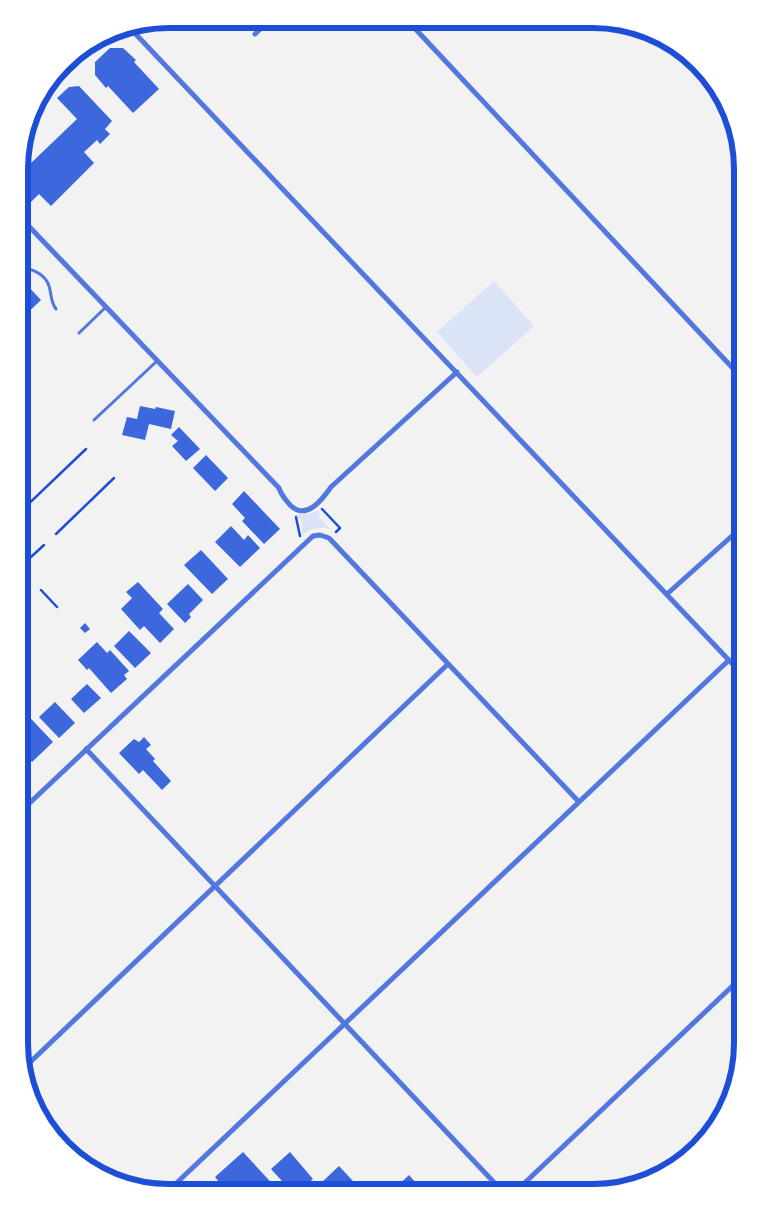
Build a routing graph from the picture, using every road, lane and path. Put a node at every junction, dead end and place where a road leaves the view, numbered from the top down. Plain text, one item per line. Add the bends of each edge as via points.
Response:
1 (414, 27) edge
2 (262, 28) edge
3 (134, 32) edge
4 (256, 34) dead end
5 (27, 224) edge
6 (27, 267) edge
7 (106, 307) junction
8 (56, 309) dead end
9 (79, 333) dead end
10 (157, 360) junction
11 (734, 369) edge
12 (457, 372) junction
13 (94, 420) dead end
14 (86, 449) dead end
15 (114, 478) dead end
16 (318, 504) junction
17 (27, 506) edge
18 (294, 508) junction
19 (56, 534) dead end
20 (734, 534) edge
21 (329, 538) junction
22 (306, 542) junction
23 (44, 545) dead end
24 (27, 561) edge
25 (41, 590) dead end
26 (667, 594) junction
27 (57, 607) dead end
28 (729, 660) junction
29 (448, 664) junction
30 (733, 665) edge
31 (86, 749) junction
32 (579, 802) junction
33 (27, 805) edge
34 (215, 886) junction
35 (733, 985) edge
36 (345, 1024) junction
37 (29, 1063) edge
38 (175, 1184) edge
39 (496, 1184) edge
40 (524, 1184) edge

1 - 11 street
2 - 4 street
3 - 12 street
5 - 7 street
6 - 8 lane via 35,269 49,284 51,303
7 - 9 lane
7 - 10 street
10 - 13 lane
10 - 18 street
12 - 16 street via 331,487
12 - 26 street
14 - 17 path
15 - 19 path
16 - 18 street via 307,510
16 - 21 path via 340,528
18 - 22 path via 300,536
20 - 26 street
21 - 22 street via 313,536
21 - 29 street
22 - 31 street
23 - 24 path
25 - 27 path
26 - 28 street
28 - 30 street
28 - 32 street
29 - 32 street
29 - 34 street
31 - 33 street
31 - 34 street
32 - 36 street
34 - 36 street
34 - 37 street
35 - 40 street
36 - 38 street
36 - 39 street

